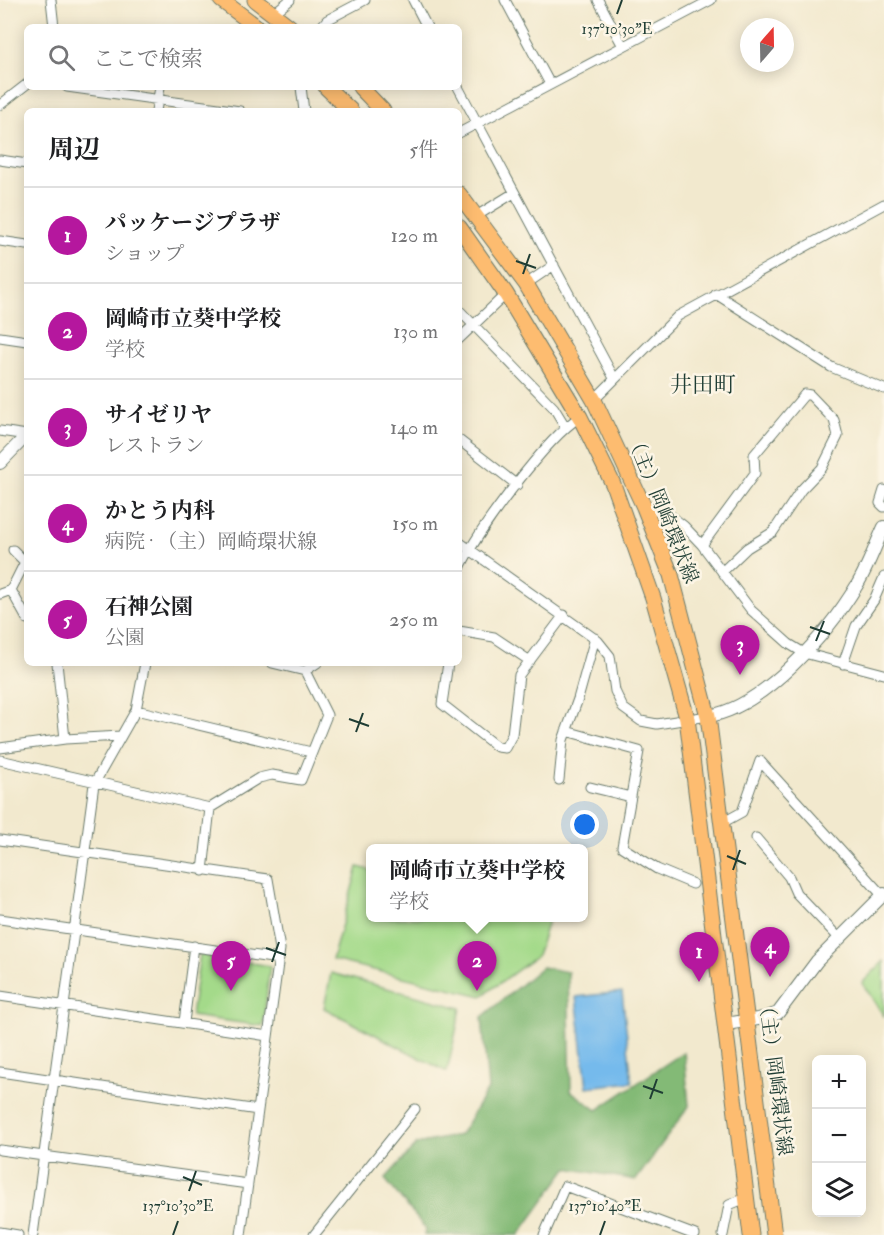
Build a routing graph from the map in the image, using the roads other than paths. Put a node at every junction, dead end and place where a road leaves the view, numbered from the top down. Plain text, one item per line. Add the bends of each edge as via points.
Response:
1 (51, 0) edge
2 (221, 0) edge
3 (255, 0) edge
4 (290, 0) edge
5 (365, 0) edge
6 (413, 0) edge
7 (506, 0) edge
8 (598, 0) edge
9 (689, 0) edge
10 (711, 0) edge
11 (694, 10) junction
12 (274, 14) junction
13 (54, 24) edge
14 (250, 24) edge
15 (286, 24) edge
16 (328, 24) edge
17 (425, 24) edge
18 (623, 46) junction
19 (550, 84) junction
20 (24, 86) edge
21 (88, 90) edge
22 (160, 90) edge
23 (301, 90) edge
24 (329, 90) edge
25 (363, 90) edge
26 (460, 90) edge
27 (158, 100) junction
28 (0, 105) edge
29 (157, 108) edge
30 (218, 108) edge
31 (304, 108) edge
32 (348, 108) edge
33 (380, 108) edge
34 (477, 123) junction
35 (462, 131) edge
36 (0, 160) edge
37 (24, 164) edge
38 (514, 193) junction
39 (462, 197) edge
40 (884, 204) edge
41 (478, 215) junction
42 (462, 231) edge
43 (0, 241) edge
44 (24, 245) edge
45 (554, 265) junction
46 (526, 284) junction
47 (506, 294) junction
48 (716, 294) junction
49 (462, 313) edge
50 (474, 325) junction
51 (462, 336) edge
52 (0, 337) edge
53 (24, 341) edge
54 (615, 378) junction
55 (884, 389) edge
56 (594, 400) junction
57 (580, 417) junction
58 (565, 426) junction
59 (0, 430) edge
60 (24, 434) edge
61 (24, 438) edge
62 (462, 442) edge
63 (0, 463) edge
64 (517, 486) junction
65 (884, 490) edge
66 (644, 507) junction
67 (884, 507) edge
68 (884, 526) edge
69 (462, 544) edge
70 (702, 545) junction
71 (469, 549) junction
72 (13, 550) dead end
73 (24, 561) edge
74 (462, 564) edge
75 (24, 567) edge
76 (722, 572) junction
77 (884, 577) edge
78 (11, 590) junction
79 (0, 594) edge
80 (24, 614) edge
81 (564, 615) junction
82 (462, 632) edge
83 (595, 638) junction
84 (804, 653) junction
85 (530, 661) junction
86 (843, 664) junction
87 (57, 666) edge
88 (144, 666) edge
89 (284, 666) edge
90 (312, 666) edge
91 (448, 666) edge
92 (305, 671) junction
93 (884, 675) edge
94 (136, 710) junction
95 (708, 716) junction
96 (687, 718) junction
97 (567, 732) junction
98 (121, 736) junction
99 (65, 739) junction
100 (0, 748) edge
101 (311, 752) junction
102 (0, 760) edge
103 (560, 780) dead end
104 (94, 784) junction
105 (590, 787) dead end
106 (631, 797) junction
107 (210, 808) junction
108 (722, 823) junction
109 (756, 838) dead end
110 (0, 840) edge
111 (85, 853) junction
112 (203, 870) junction
113 (693, 884) dead end
114 (883, 895) edge
115 (0, 919) edge
116 (74, 929) junction
117 (840, 939) junction
118 (194, 946) junction
119 (279, 959) junction
120 (0, 996) edge
121 (64, 1004) junction
122 (748, 1021) junction
123 (184, 1022) junction
124 (726, 1024) junction
125 (268, 1036) junction
126 (0, 1072) edge
127 (54, 1079) junction
128 (415, 1109) dead end
129 (258, 1110) junction
130 (0, 1150) edge
131 (43, 1156) junction
132 (248, 1184) junction
133 (746, 1198) junction
134 (0, 1232) edge
135 (18, 1235) edge
136 (33, 1235) edge
137 (241, 1235) edge
138 (314, 1235) edge
139 (544, 1235) edge
140 (695, 1235) edge
141 (723, 1235) edge
142 (750, 1235) edge
143 (774, 1235) edge

1 - 13 street
2 - 14 main road
3 - 12 main road
4 - 12 street
5 - 16 street
6 - 17 street
7 - 19 street
8 - 18 street
9 - 11 street
10 - 11 street
11 - 18 street
12 - 15 main road
18 - 19 street
19 - 34 street
20 - 28 street
21 - 27 street
22 - 27 street
23 - 31 street
24 - 32 main road
25 - 33 main road
26 - 34 street
27 - 29 street
27 - 30 street
34 - 35 street
34 - 38 street
36 - 37 street
38 - 41 street
38 - 45 street
39 - 41 main road, （主）岡崎環状線
40 - 48 street
41 - 46 main road, （主）岡崎環状線
42 - 47 main road, （主）岡崎環状線
43 - 44 street
45 - 46 street
45 - 54 street
46 - 56 main road, （主）岡崎環状線
47 - 50 street
47 - 57 main road, （主）岡崎環状線
48 - 54 street via 678,316
48 - 55 street via 831,367
49 - 50 street
50 - 51 street
50 - 58 street via 554,408
52 - 53 street
54 - 56 street
56 - 66 main road, （主）岡崎環状線
57 - 58 street
57 - 96 main road, （主）岡崎環状線 via 613,484 634,539
58 - 64 street
59 - 60 street
61 - 63 street
62 - 64 street
64 - 71 street
65 - 67 street via 880,503
66 - 70 street via 666,512
66 - 95 main road, （主）岡崎環状線 via 671,574
68 - 84 street via 857,585
69 - 71 street
70 - 76 street
70 - 76 street via 755,473 754,455 805,394 810,396 834,420 838,436 822,468 801,490 773,532
71 - 74 street
71 - 81 street
72 - 73 street
75 - 78 street
76 - 84 street via 768,627
77 - 86 street via 856,626
78 - 79 street
78 - 80 street
81 - 83 street
81 - 85 street
82 - 85 street via 495,637
83 - 96 street via 610,656 618,701 632,716 648,724
83 - 97 street
84 - 86 street
84 - 95 street via 762,691 722,714
85 - 91 street via 519,675 512,735 505,748 497,747 442,704
86 - 93 street
87 - 99 street
88 - 94 street
89 - 92 street
90 - 92 street
92 - 101 street via 327,715
94 - 98 street
94 - 101 street
95 - 96 street
95 - 108 main road, （主）岡崎環状線
96 - 124 main road, （主）岡崎環状線
97 - 103 street
97 - 106 street via 639,751
98 - 99 street
98 - 104 street
99 - 100 street
101 - 107 street via 301,780 272,775 259,778
102 - 104 street
104 - 107 street
104 - 111 street
105 - 106 street
106 - 113 street via 622,847 657,869
107 - 112 street
108 - 114 street via 742,812 760,761
108 - 122 main road, （主）岡崎環状線
109 - 117 street via 789,877 796,893
110 - 111 street
111 - 112 street
111 - 116 street
112 - 119 street via 268,879
114 - 117 street
115 - 116 street
116 - 118 street
116 - 121 street
117 - 122 street via 778,1013
118 - 119 street
118 - 123 street
119 - 125 street
120 - 121 street
121 - 123 street
121 - 127 street
122 - 124 street
122 - 143 main road, （主）岡崎環状線
123 - 125 street
124 - 133 main road, （主）岡崎環状線
125 - 129 street
126 - 127 street
127 - 129 street
127 - 131 street
128 - 138 street
129 - 132 street
130 - 131 street
131 - 132 street
131 - 136 street
132 - 137 street
133 - 141 street via 729,1205
133 - 142 main road, （主）岡崎環状線
134 - 135 street
139 - 140 street via 565,1186

